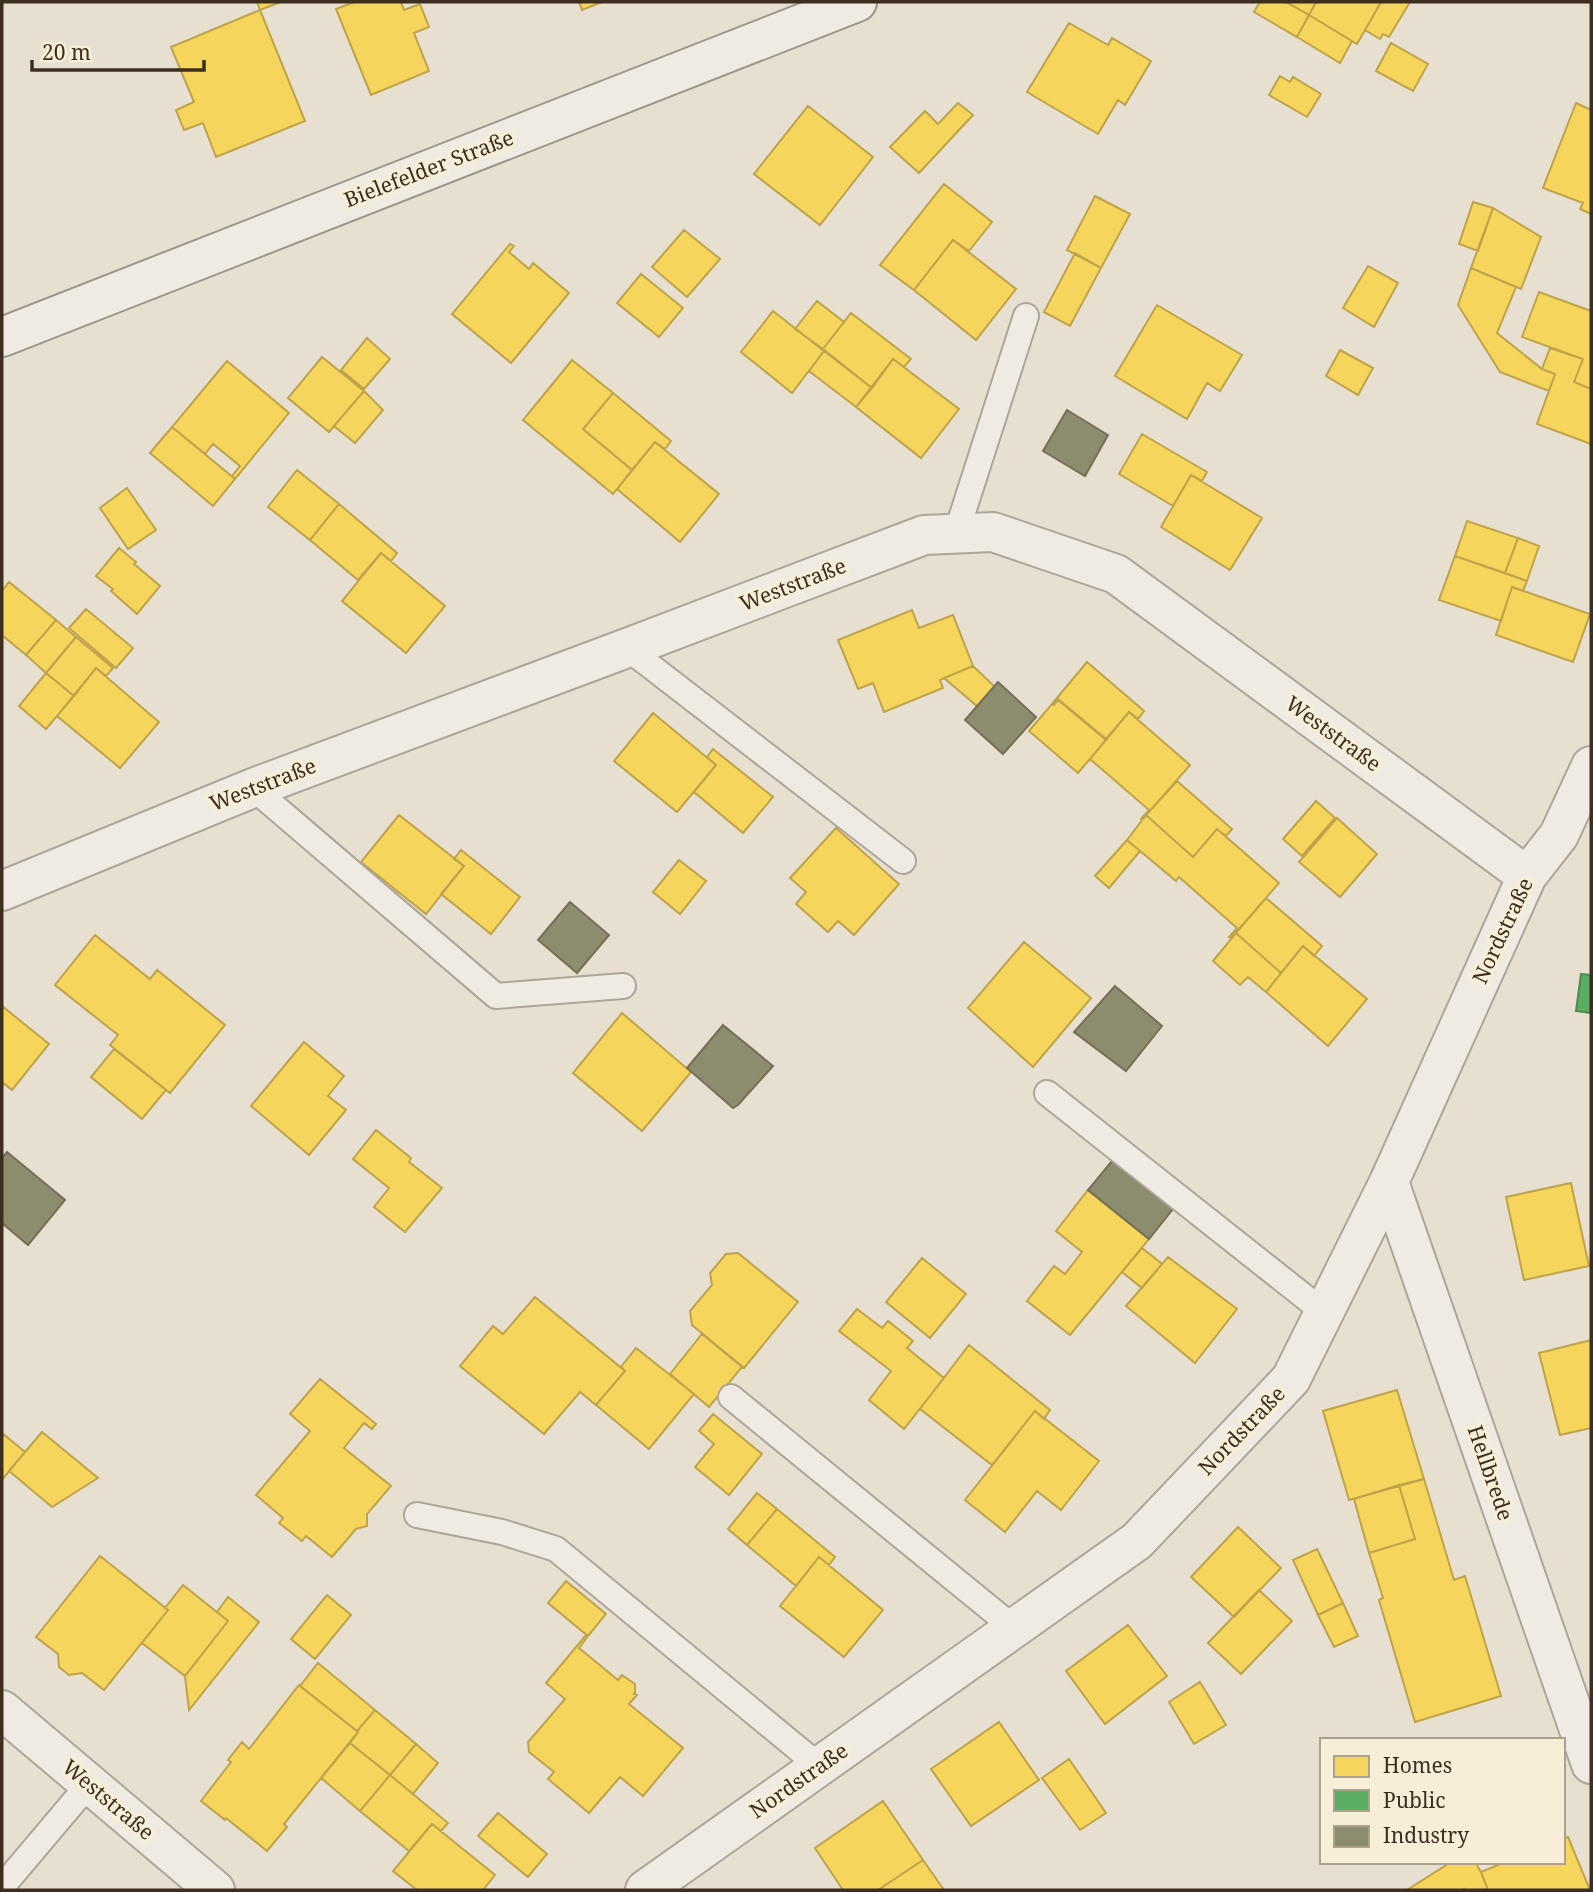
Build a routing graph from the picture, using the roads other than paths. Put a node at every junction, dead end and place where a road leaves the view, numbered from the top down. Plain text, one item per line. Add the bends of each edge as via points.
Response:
1 (857, 2) edge
2 (1026, 316) dead end
3 (2, 337) edge
4 (956, 534) junction
5 (627, 648) junction
6 (1591, 766) edge
7 (253, 788) junction
8 (904, 861) dead end
9 (1527, 876) junction
10 (2, 891) edge
11 (624, 986) dead end
12 (1048, 1093) dead end
13 (1389, 1182) junction
14 (1325, 1313) junction
15 (731, 1397) dead end
16 (417, 1515) dead end
17 (1014, 1628) junction
18 (2, 1710) edge
19 (1591, 1764) edge
20 (820, 1766) junction
21 (89, 1784) junction
22 (2, 1887) edge
23 (215, 1890) edge
24 (645, 1890) edge

1 - 3 street, Bielefelder Straße
2 - 4 lane
4 - 5 street, Weststraße via 924,535
4 - 9 street, Weststraße via 993,532 1116,575
5 - 7 street, Weststraße
5 - 8 lane
6 - 9 street, Nordstraße via 1559,835
7 - 10 street, Weststraße
7 - 11 lane via 496,996
9 - 13 street, Nordstraße
12 - 14 lane
13 - 14 street, Nordstraße
13 - 19 street, Hellbrede
14 - 17 street, Nordstraße via 1291,1379 1137,1541
15 - 17 lane
16 - 20 lane via 502,1532 556,1549
17 - 20 street, Nordstraße
18 - 21 street, Weststraße
20 - 24 street, Nordstraße
21 - 22 lane
21 - 23 street, Weststraße

